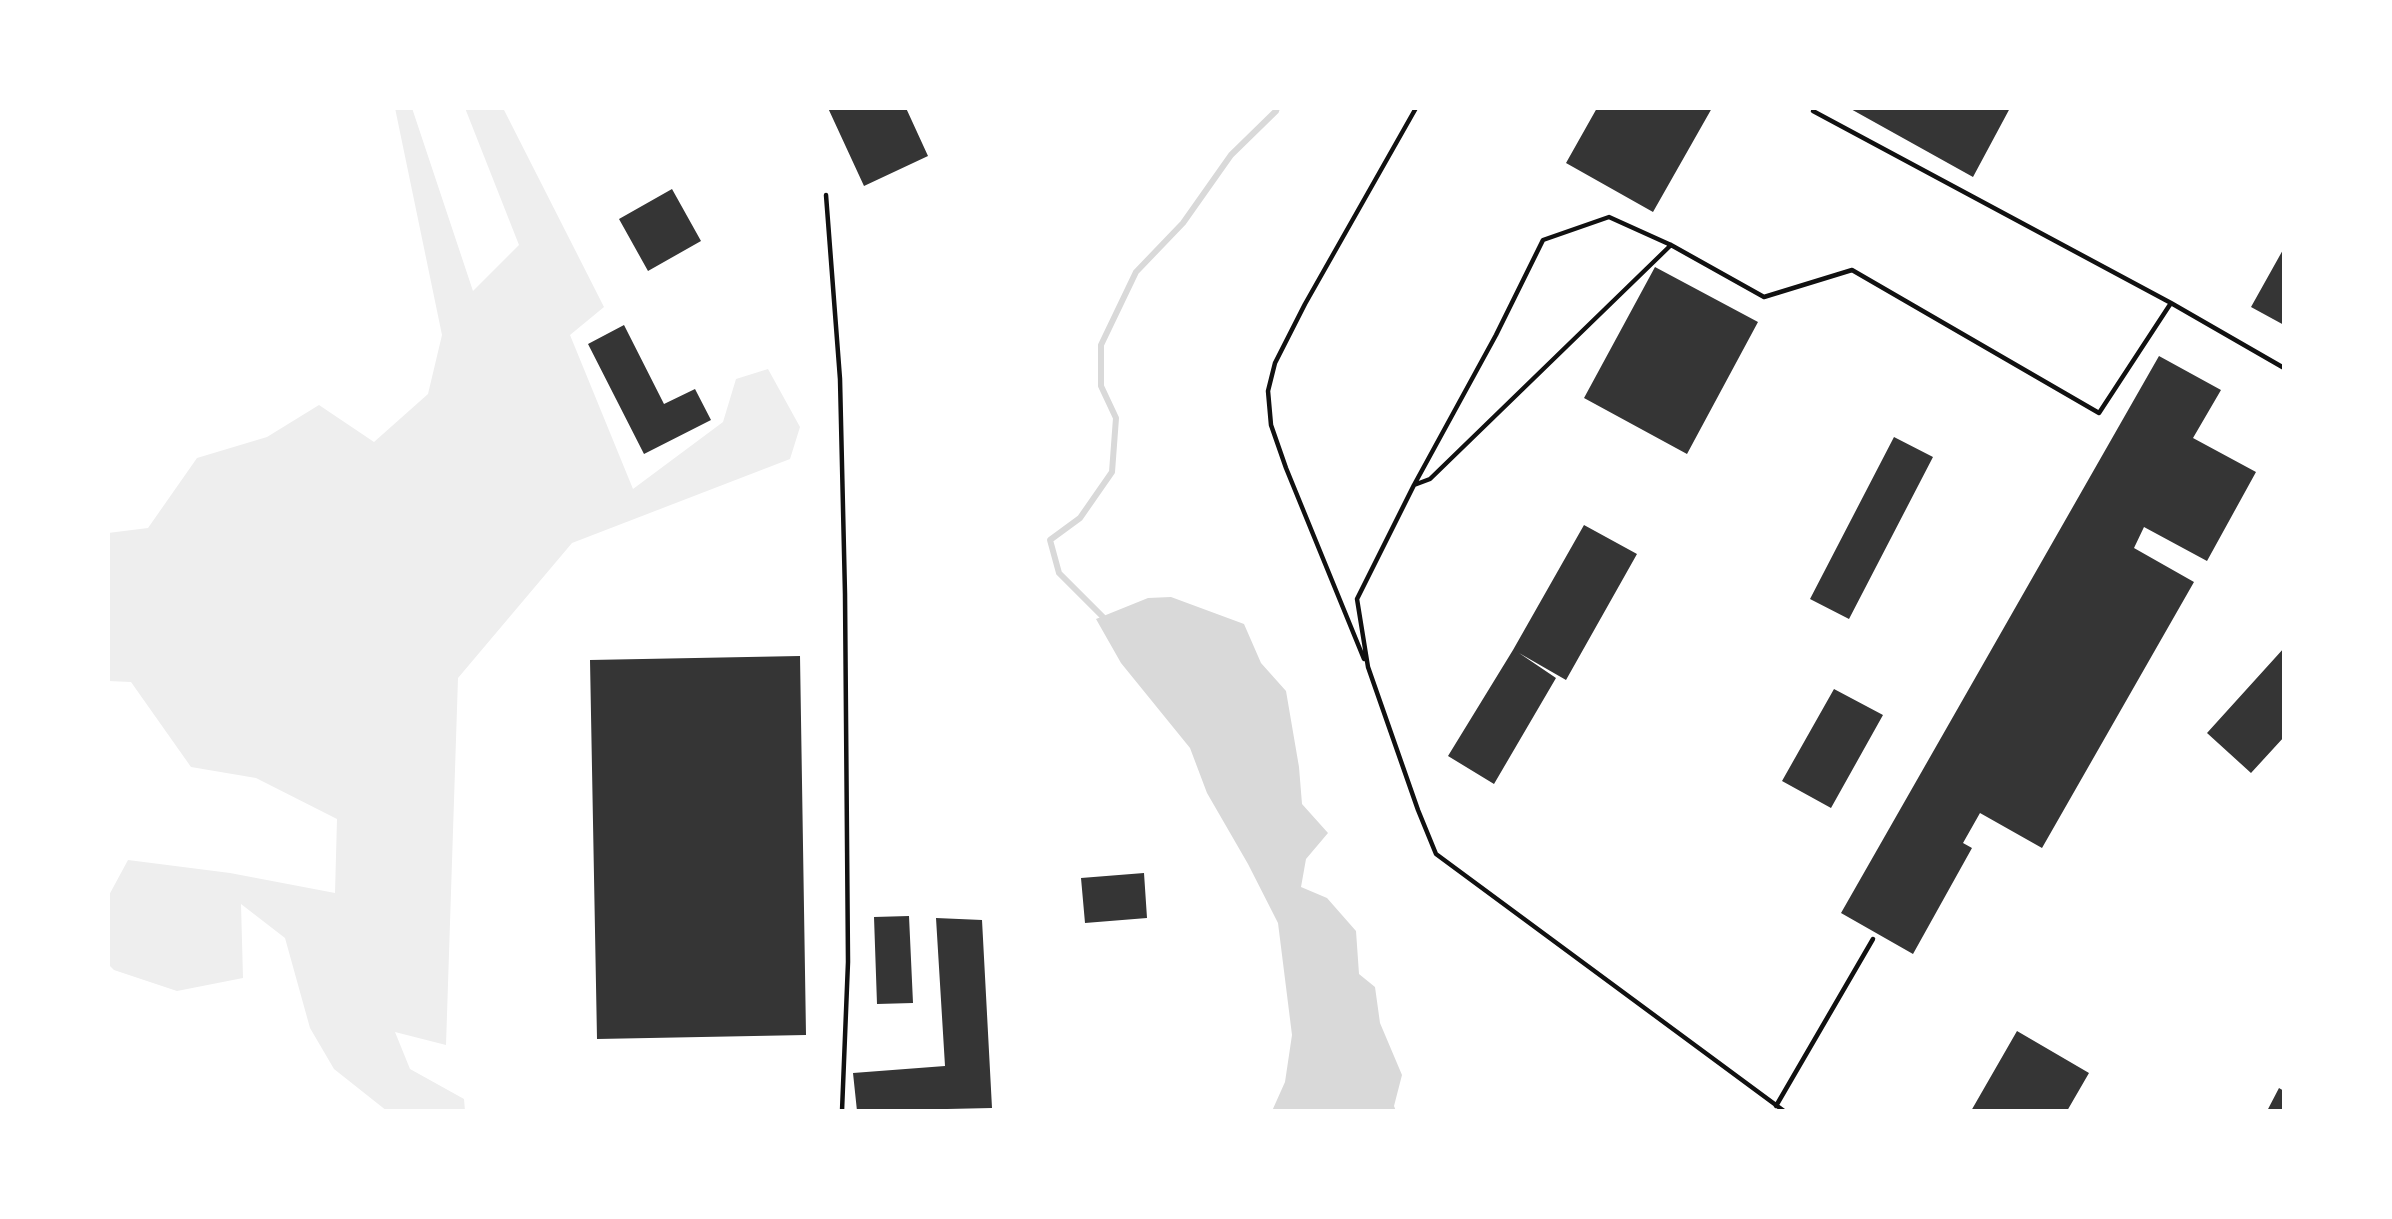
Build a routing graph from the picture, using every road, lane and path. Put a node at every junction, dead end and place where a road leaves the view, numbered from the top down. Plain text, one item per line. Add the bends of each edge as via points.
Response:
1 (1416, 108) edge
2 (1813, 111) dead end
3 (826, 195) dead end
4 (1671, 245) junction
5 (2171, 303) junction
6 (2284, 368) edge
7 (1414, 485) junction
8 (1368, 667) junction
9 (1873, 939) dead end
10 (1776, 1106) junction
11 (842, 1111) edge
12 (1784, 1111) edge

1 - 8 lane via 1305,304 1275,363 1268,391 1271,425 1286,468
2 - 5 lane
3 - 11 lane via 840,379 845,594 848,962
4 - 5 lane via 1764,297 1852,270 2099,413
4 - 7 lane via 1430,479
4 - 7 lane via 1609,217 1543,240
5 - 6 lane
7 - 8 lane via 1357,599
8 - 10 lane via 1436,854
9 - 10 lane
10 - 12 lane

